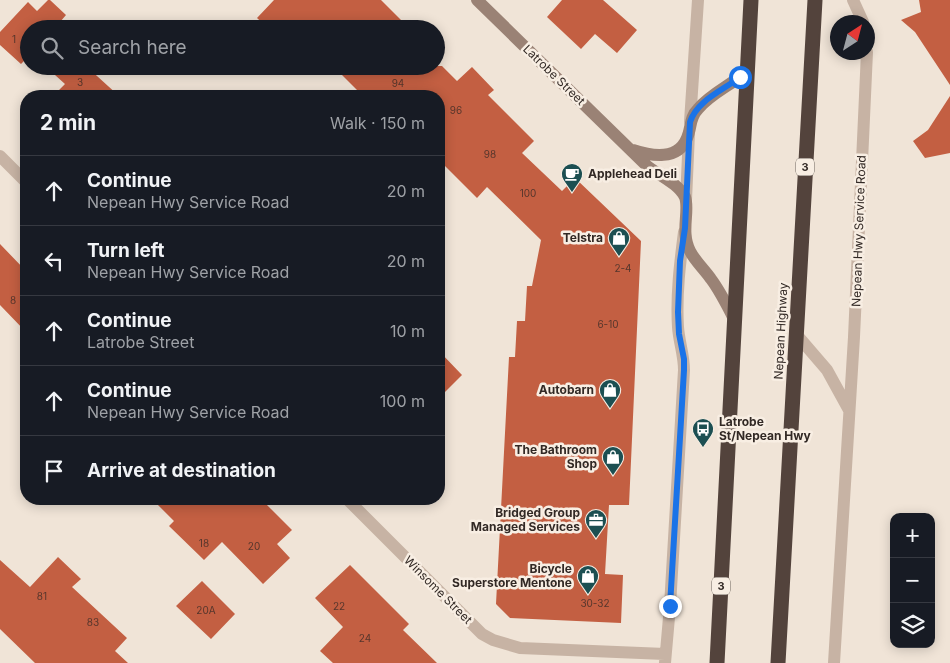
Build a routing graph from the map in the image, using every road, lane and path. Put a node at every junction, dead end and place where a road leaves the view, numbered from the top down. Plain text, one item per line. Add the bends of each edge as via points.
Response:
1 (478, 0) edge
2 (698, 0) edge
3 (751, 0) edge
4 (815, 0) edge
5 (853, 0) edge
6 (860, 15) edge
7 (867, 60) edge
8 (747, 71) junction
9 (690, 127) junction
10 (630, 150) junction
11 (0, 156) edge
12 (20, 176) edge
13 (686, 200) junction
14 (685, 228) junction
15 (734, 319) junction
16 (796, 334) junction
17 (849, 410) junction
18 (353, 505) edge
19 (665, 658) edge
20 (717, 663) edge
21 (778, 663) edge
22 (834, 663) edge

1 - 10 street, Latrobe Street
2 - 9 street
3 - 8 highway, 3
4 - 16 highway, Nepean Highway / 3
5 - 6 street
7 - 17 street, Nepean Hwy Service Road
8 - 9 street via 704,103 695,112
8 - 15 highway, 3
9 - 10 street via 681,147 669,154 648,155
9 - 13 street
10 - 13 street, Latrobe Street via 678,189
11 - 12 street
13 - 14 street
14 - 15 street via 690,251 717,287
14 - 19 street via 678,312 684,370
15 - 20 highway, 3
16 - 17 street via 827,370
16 - 21 highway, Nepean Highway / 3
17 - 22 street, Nepean Hwy Service Road
18 - 19 street, Winsome Street via 482,634 493,640 520,648

